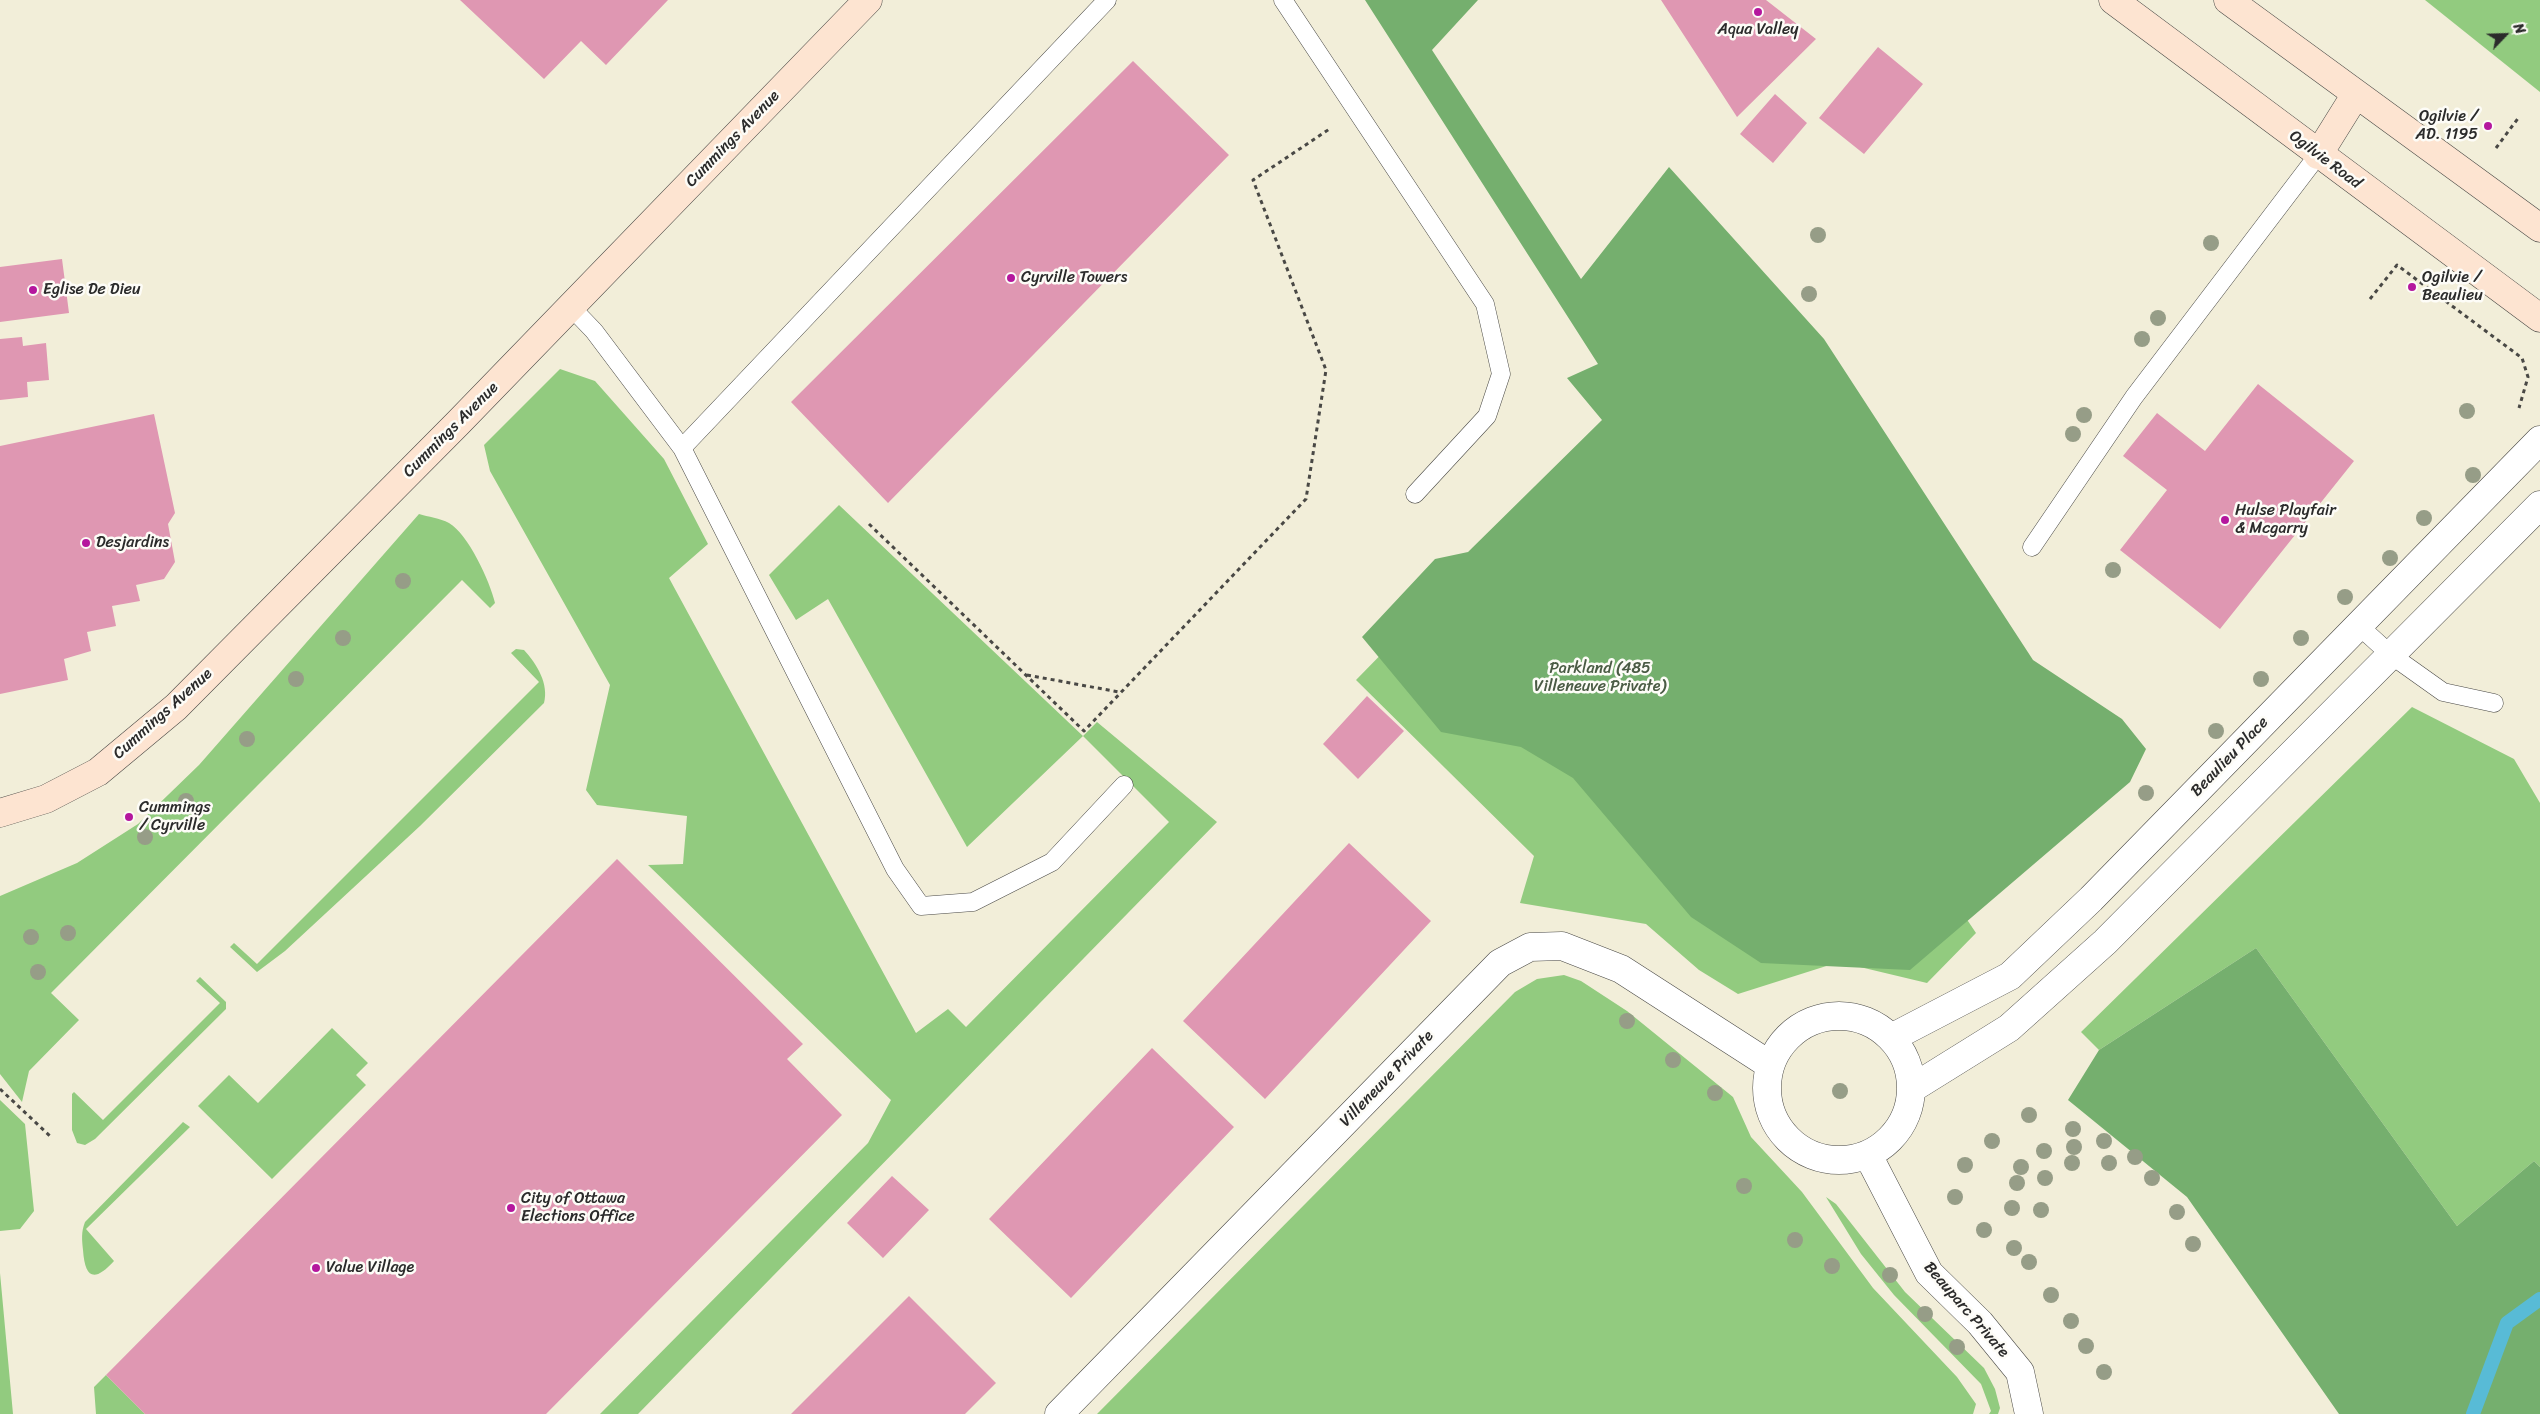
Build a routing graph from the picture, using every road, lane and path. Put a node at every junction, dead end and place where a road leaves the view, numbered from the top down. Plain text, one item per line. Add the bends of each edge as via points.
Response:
1 (868, 0) edge
2 (1107, 0) edge
3 (1283, 0) edge
4 (2113, 0) edge
5 (2228, 0) edge
6 (2356, 94) junction
7 (1357, 111) junction
8 (2519, 117) dead end
9 (2489, 143) dead end
10 (2318, 155) junction
11 (2540, 228) edge
12 (2370, 299) dead end
13 (570, 306) junction
14 (2540, 318) edge
15 (2519, 410) dead end
16 (2540, 440) edge
17 (682, 448) junction
18 (1415, 494) dead end
19 (2540, 505) edge
20 (869, 524) dead end
21 (2032, 547) dead end
22 (2358, 625) junction
23 (2391, 655) junction
24 (1026, 675) junction
25 (1119, 692) junction
26 (2494, 703) dead end
27 (1124, 785) dead end
28 (0, 813) edge
29 (1891, 1038) junction
30 (1770, 1065) junction
31 (0, 1089) edge
32 (1911, 1089) junction
33 (50, 1136) dead end
34 (1868, 1155) junction
35 (1059, 1414) edge
36 (2029, 1414) edge

1 - 13 main road, Cummings Avenue
2 - 17 lane
3 - 7 lane
4 - 10 main road, Ogilvie Road
5 - 6 main road
6 - 10 main road
6 - 11 main road
7 - 18 lane via 1485,304 1501,374 1487,416
7 - 25 path via 1253,180 1326,370 1306,499
8 - 9 path via 2496,149
10 - 14 main road, Ogilvie Road
10 - 21 lane via 2134,397
12 - 15 path via 2397,265 2522,358 2528,377
13 - 17 lane via 594,330
13 - 28 main road, Cummings Avenue via 176,706 98,772 46,799
16 - 22 street, Beaulieu Place
17 - 27 lane via 895,869 921,906 973,902 1052,862
19 - 23 street
20 - 24 path
22 - 23 lane
22 - 29 street, Beaulieu Place via 2091,899 2010,976
23 - 26 lane via 2443,692
23 - 32 street via 2105,942 2009,1028
24 - 25 path
24 - 25 path via 1084,731
29 - 30 street via 1867,1021 1837,1016 1808,1022 1784,1041
29 - 32 street via 1906,1061
30 - 34 street via 1766,1092 1774,1119 1790,1142 1813,1156 1840,1161
30 - 35 street, Villeneuve Private via 1621,969 1562,946 1530,948 1500,963
31 - 33 path
32 - 34 street via 1906,1116 1896,1132
34 - 36 street, Beauparc Private via 1929,1273 1980,1323 2020,1372

